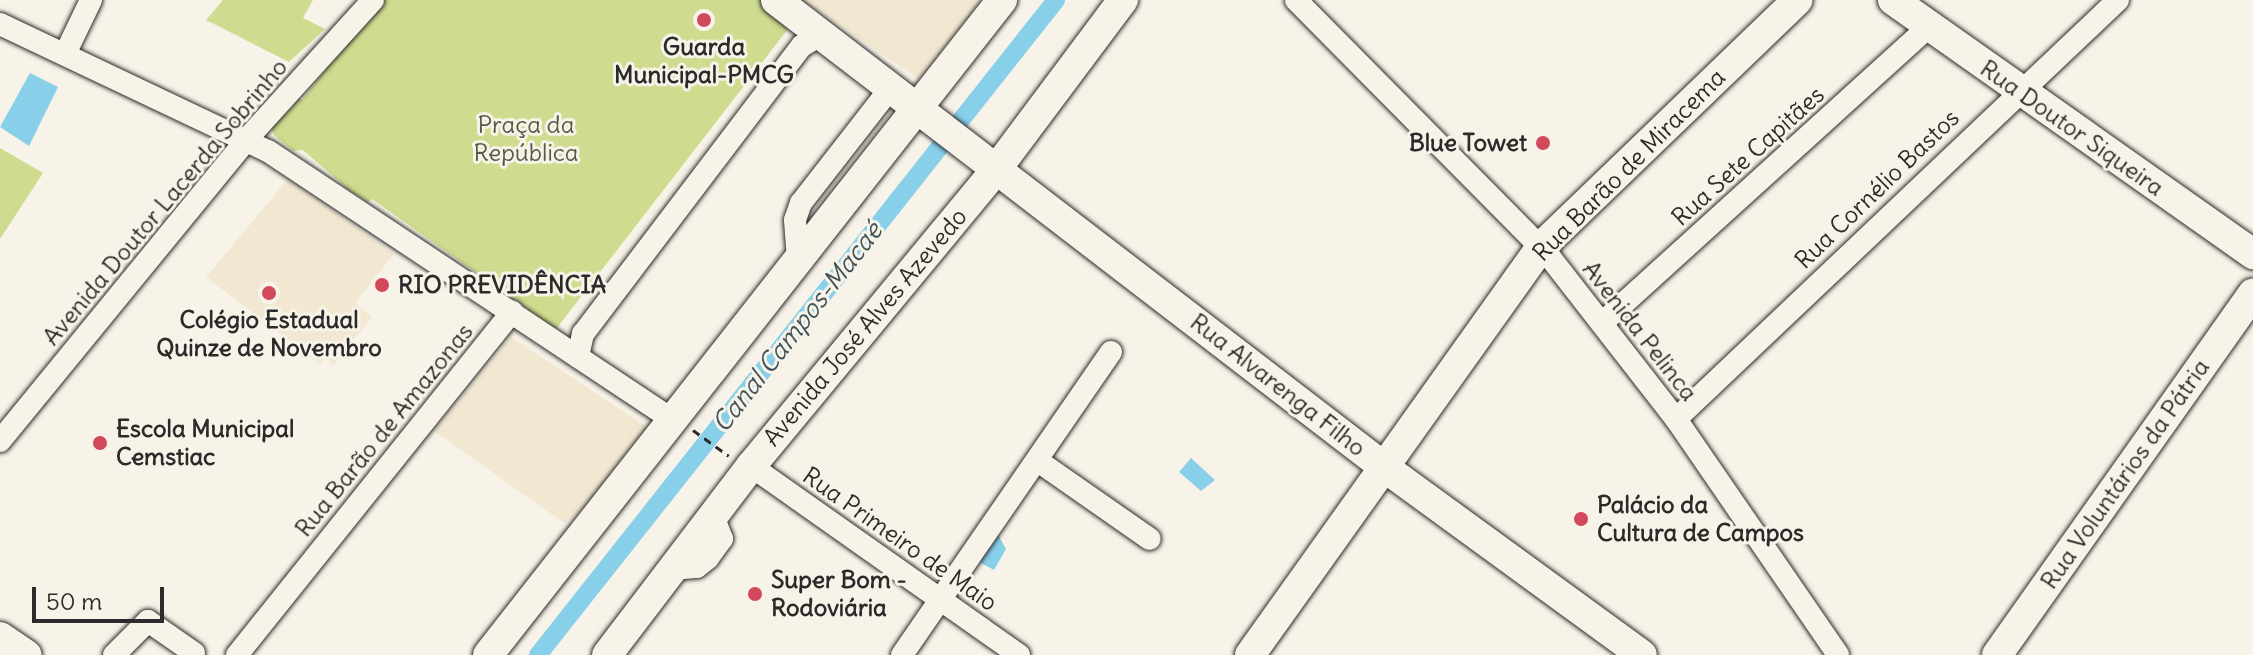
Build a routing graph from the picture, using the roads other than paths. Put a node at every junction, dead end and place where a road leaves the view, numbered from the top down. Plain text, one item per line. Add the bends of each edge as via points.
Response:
1 (91, 0) edge
2 (373, 0) edge
3 (776, 0) edge
4 (1002, 0) edge
5 (1123, 0) edge
6 (1798, 0) edge
7 (1893, 0) edge
8 (2118, 0) edge
9 (1312, 5) edge
10 (0, 24) edge
11 (1928, 27) junction
12 (822, 34) junction
13 (65, 54) junction
14 (892, 86) junction
15 (2017, 91) junction
16 (944, 124) junction
17 (246, 140) junction
18 (998, 167) junction
19 (1541, 247) junction
20 (2253, 254) edge
21 (798, 260) junction
22 (2253, 293) edge
23 (512, 312) junction
24 (1602, 323) junction
25 (1111, 352) dead end
26 (578, 357) junction
27 (1676, 419) junction
28 (682, 424) junction
29 (0, 441) edge
30 (1038, 461) junction
31 (751, 466) junction
32 (1384, 467) junction
33 (1150, 539) dead end
34 (941, 600) junction
35 (0, 637) edge
36 (1632, 652) edge
37 (194, 653) dead end
38 (27, 655) edge
39 (114, 655) edge
40 (237, 655) edge
41 (488, 655) edge
42 (607, 655) edge
43 (902, 655) edge
44 (1019, 655) edge
45 (1250, 655) edge
46 (1838, 655) edge
47 (1997, 655) edge

1 - 13 street
2 - 17 street, Avenida Doutor Lacerda Sobrinho
3 - 12 main road, Rua Alvarenga Filho
4 - 16 main road
5 - 18 main road, Avenida José Alves Azevedo
6 - 19 main road, Rua Barão de Miracema
7 - 11 main road, Rua Doutor Siqueira
8 - 15 street, Rua Cornélio Bastos
9 - 19 street, Avenida Pelinca
10 - 13 street
11 - 15 main road, Rua Doutor Siqueira
11 - 24 street, Rua Sete Capitães
12 - 14 main road, Rua Alvarenga Filho
12 - 26 street via 802,46 590,325 580,339
13 - 17 street
14 - 16 main road, Rua Alvarenga Filho
14 - 21 street via 801,203 795,220
15 - 20 main road, Rua Doutor Siqueira
15 - 27 street, Rua Cornélio Bastos
16 - 18 main road, Rua Alvarenga Filho
16 - 21 main road
17 - 23 street via 314,179
17 - 29 street, Avenida Doutor Lacerda Sobrinho
18 - 31 main road, Avenida José Alves Azevedo
18 - 32 main road, Rua Alvarenga Filho
19 - 24 street, Avenida Pelinca
19 - 32 main road, Rua Barão de Miracema
21 - 28 main road
22 - 47 main road, Rua Voluntários da Pátria
23 - 26 street
23 - 40 street, Rua Barão de Amazonas
24 - 27 street, Avenida Pelinca
25 - 30 street
26 - 28 street
27 - 46 street, Avenida Pelinca
28 - 41 main road
30 - 33 street
30 - 34 street
31 - 34 street, Rua Primeiro de Maio
31 - 42 main road, Avenida José Alves Azevedo
32 - 36 main road, Rua Alvarenga Filho
32 - 45 main road, Rua Barão de Miracema
34 - 43 street
34 - 44 street, Rua Primeiro de Maio
35 - 38 main road
37 - 39 street via 148,621

